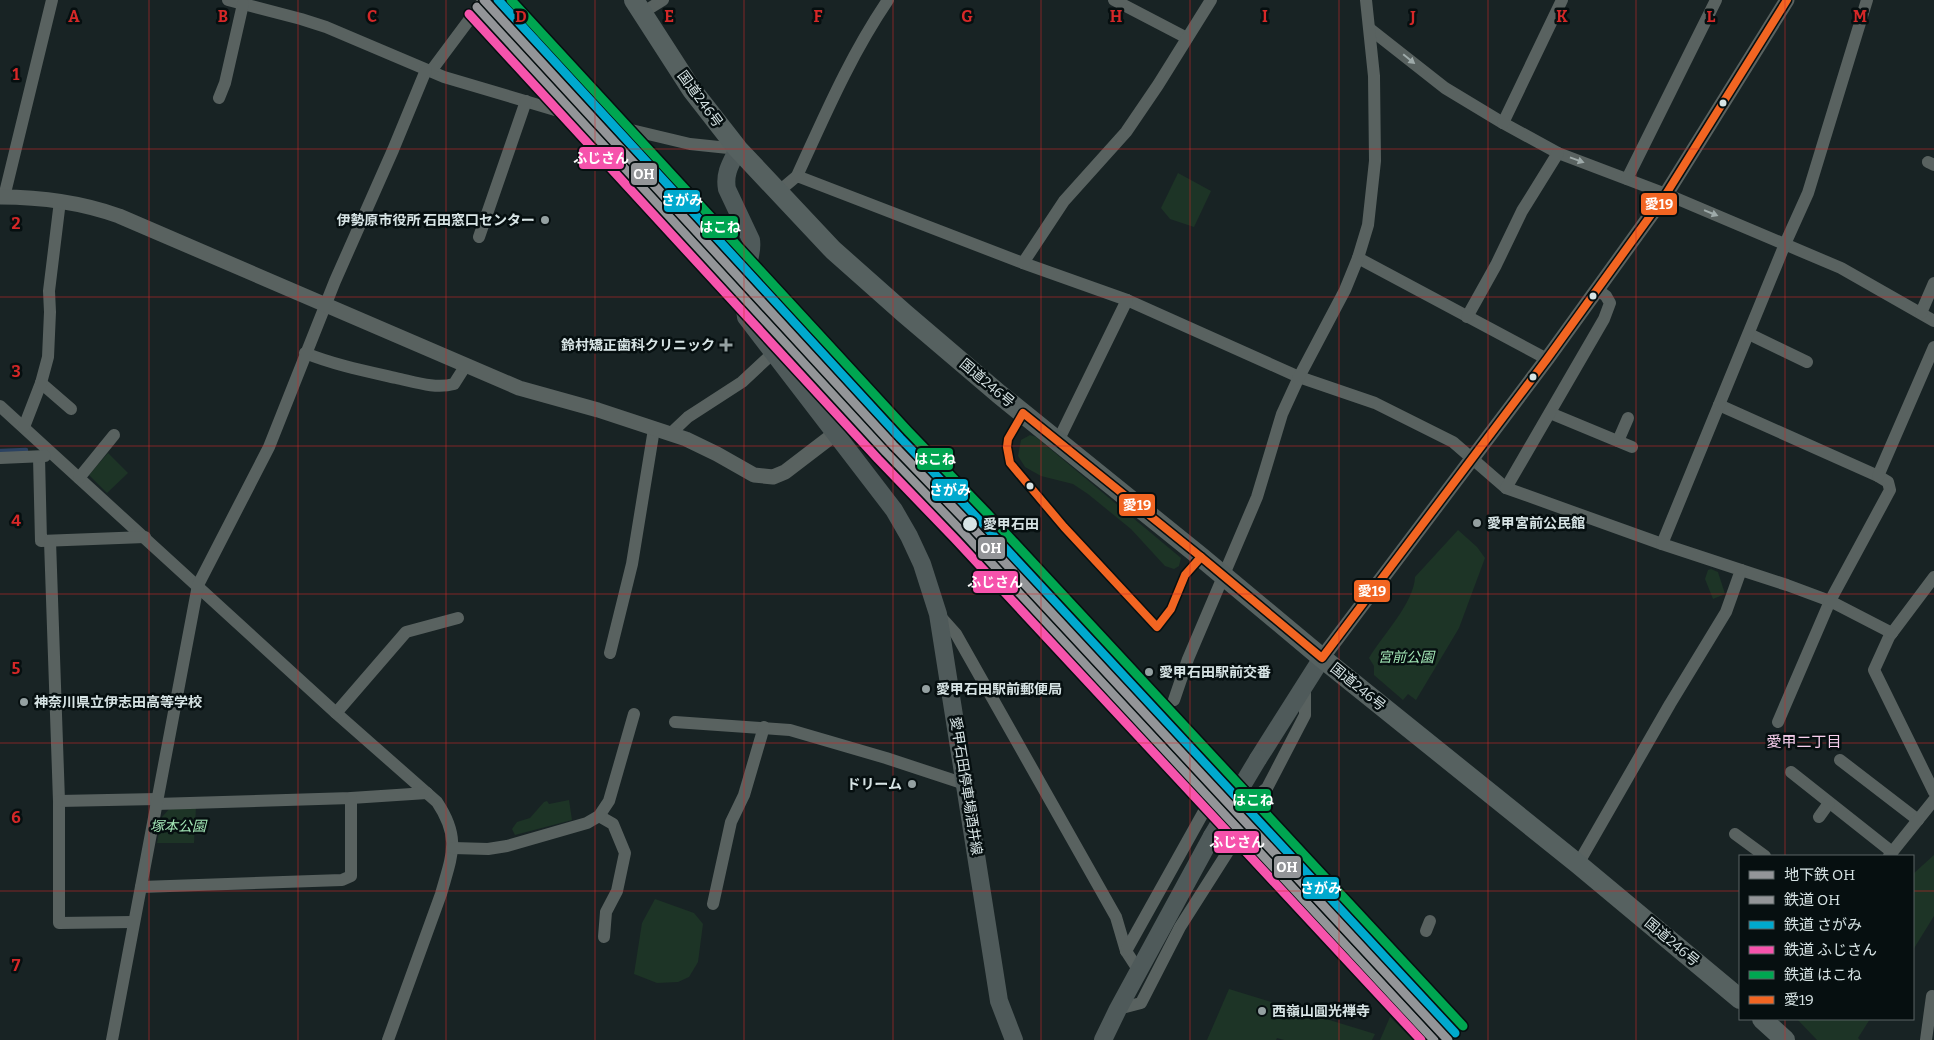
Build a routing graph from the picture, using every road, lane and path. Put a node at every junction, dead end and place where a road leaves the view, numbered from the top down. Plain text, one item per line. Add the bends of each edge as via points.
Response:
1 (52, 0) edge
2 (228, 0) edge
3 (484, 0) edge
4 (662, 0) edge
5 (888, 0) edge
6 (1114, 0) edge
7 (1210, 0) edge
8 (1562, 0) edge
9 (1716, 0) edge
10 (1787, 0) edge
11 (1867, 0) edge
12 (1367, 1) edge
13 (243, 4) junction
14 (638, 6) edge
15 (1370, 29) junction
16 (1187, 38) junction
17 (429, 71) junction
18 (219, 98) dead end
19 (526, 101) junction
20 (1503, 123) junction
21 (627, 129) dead end
22 (738, 149) junction
23 (1558, 152) junction
24 (797, 176) junction
25 (1627, 179) junction
26 (778, 192) junction
27 (1666, 194) junction
28 (2, 197) edge
29 (60, 201) junction
30 (479, 237) dead end
31 (1785, 244) junction
32 (1358, 258) junction
33 (1023, 263) junction
34 (1934, 282) edge
35 (1598, 290) junction
36 (1127, 300) junction
37 (743, 301) junction
38 (326, 305) junction
39 (1921, 313) junction
40 (1467, 317) junction
41 (1934, 321) edge
42 (1749, 334) junction
43 (1934, 347) edge
44 (305, 353) junction
45 (773, 353) junction
46 (1547, 359) junction
47 (1807, 362) dead end
48 (466, 365) junction
49 (1299, 377) junction
50 (41, 383) junction
51 (1719, 405) junction
52 (0, 406) edge
53 (71, 410) dead end
54 (1550, 413) junction
55 (1628, 418) dead end
56 (24, 427) junction
57 (654, 428) junction
58 (836, 433) junction
59 (670, 434) junction
60 (114, 435) dead end
61 (1058, 441) junction
62 (1618, 442) junction
63 (1632, 448) dead end
64 (54, 455) junction
65 (39, 456) junction
66 (0, 458) edge
67 (1473, 458) junction
68 (1878, 476) junction
69 (79, 478) junction
70 (1506, 488) junction
71 (145, 537) junction
72 (50, 541) junction
73 (1662, 544) junction
74 (1741, 570) junction
75 (1223, 575) junction
76 (1934, 577) edge
77 (198, 585) junction
78 (1830, 601) junction
79 (938, 614) junction
80 (458, 618) dead end
81 (1892, 633) junction
82 (610, 653) dead end
83 (1322, 658) junction
84 (1305, 686) junction
85 (1174, 700) dead end
86 (336, 713) junction
87 (634, 714) dead end
88 (676, 722) dead end
89 (1778, 722) dead end
90 (764, 727) junction
91 (1840, 760) dead end
92 (1791, 772) dead end
93 (965, 784) junction
94 (1262, 792) dead end
95 (1934, 792) edge
96 (427, 793) junction
97 (351, 798) junction
98 (1934, 800) edge
99 (59, 801) junction
100 (157, 801) junction
101 (1829, 803) junction
102 (600, 816) junction
103 (1819, 816) dead end
104 (1918, 820) junction
105 (1735, 834) dead end
106 (453, 848) junction
107 (1891, 854) edge
108 (1764, 855) edge
109 (1578, 864) junction
110 (141, 887) junction
111 (713, 904) dead end
112 (133, 922) junction
113 (604, 937) dead end
114 (1126, 951) junction
115 (1139, 971) junction
116 (1739, 998) edge
117 (1927, 1003) dead end
118 (1118, 1009) junction
119 (1763, 1020) edge
120 (112, 1040) edge
121 (388, 1040) edge
122 (1014, 1040) edge
123 (1104, 1040) edge
124 (1785, 1040) edge
125 (1926, 1040) edge

1 - 28 street
2 - 13 street
3 - 17 street
4 - 14 street
5 - 24 street via 852,58
6 - 16 street
7 - 16 street
8 - 20 street
9 - 25 street
10 - 27 street
11 - 31 street via 1808,193
12 - 15 street
13 - 17 street via 326,28
13 - 18 street
14 - 22 highway, 国道246号 via 692,90
15 -> 20 street via 1444,88
15 - 32 street via 1375,162 1368,226
16 - 33 street via 1126,132 1064,201
17 - 19 street
17 - 38 street
19 - 30 street
19 - 37 street via 572,115
20 - 23 street
21 - 22 street via 690,144
22 - 26 highway, 国道246号
22 - 37 main road, 愛甲石田停車場酒井線 via 728,168 726,182 753,249 746,272
23 -> 25 street
23 - 40 street via 1522,212
24 - 26 street
24 - 33 street
25 - 27 street
26 - 61 highway, 国道246号 via 833,250 904,314
27 -> 31 street
27 - 35 street
28 - 29 street
29 - 38 street via 119,216
29 - 50 street via 49,291 48,357
31 - 39 street via 1841,268
31 - 42 street
32 - 40 street
32 - 49 street via 1345,290
33 - 36 street
34 - 39 street
35 - 46 street
35 - 54 street via 1610,303 1604,319
36 - 49 street
36 - 61 street
37 - 45 main road, 愛甲石田停車場酒井線 via 746,317
38 - 44 street
38 - 48 street
39 - 41 street
40 - 46 street
42 - 47 street
42 - 51 street
43 - 68 street
44 - 48 street via 337,365 427,385 454,384
44 - 77 street via 269,447
45 - 58 main road, 愛甲石田停車場酒井線
45 - 59 street via 742,382 688,417
46 - 67 street
48 - 57 street via 519,388
49 - 67 street via 1374,403 1453,442
49 - 75 street via 1282,414 1257,497
50 - 53 street
50 - 56 street
51 - 68 street
51 - 73 street
52 - 56 street
54 - 62 street
54 - 70 street
55 - 62 street
56 - 64 street
57 - 59 street
57 - 82 street via 632,564
58 - 59 street via 785,472 766,477 750,474 708,449
58 - 79 main road, 愛甲石田停車場酒井線 via 905,528 922,564
60 - 69 street
61 - 75 highway, 国道246号
62 - 63 street
64 - 65 street
64 - 69 street
65 - 66 street
65 - 72 street via 40,541
67 - 70 street
67 - 83 street
68 - 78 street via 1888,482 1890,490
69 - 71 street
70 - 73 street
71 - 72 street
71 - 77 street
72 - 99 street
73 - 74 street
74 - 78 street
74 - 109 street via 1726,612
75 - 83 highway, 国道246号
75 - 85 street
76 - 81 street
77 - 86 street
77 - 100 street
78 - 81 street
78 - 89 street via 1787,685
79 - 93 main road, 愛甲石田停車場酒井線
79 - 114 street via 956,634 1116,917
80 - 86 street via 406,632
81 - 95 street via 1874,670
83 - 84 main road
83 - 109 highway, 国道246号
84 - 94 street via 1305,715
84 - 115 main road, bridge via 1212,836
86 - 96 street
87 - 102 street via 609,801
88 - 90 street
90 - 93 street via 790,730
90 - 111 street via 712,887
91 - 104 street
92 - 101 street
93 - 122 main road, 愛甲石田停車場酒井線 via 999,1001
96 - 97 street
96 - 106 street via 446,816 452,831
97 - 100 street
97 - 110 street via 351,876 342,880
98 - 104 street
99 - 100 street
99 - 112 street via 59,923
100 - 110 street
101 - 103 street
101 - 107 street
102 - 106 street via 506,846
102 - 113 street via 613,824 625,853 617,891 606,912
104 - 107 street
105 - 108 street
106 - 121 street via 442,894
109 - 116 highway, 国道246号
110 - 112 street
112 - 120 street
114 - 115 street
114 - 118 street via 1207,806 1236,838 1180,927 1141,1003
115 - 118 main road
117 - 125 street
118 - 123 main road
119 - 124 highway

